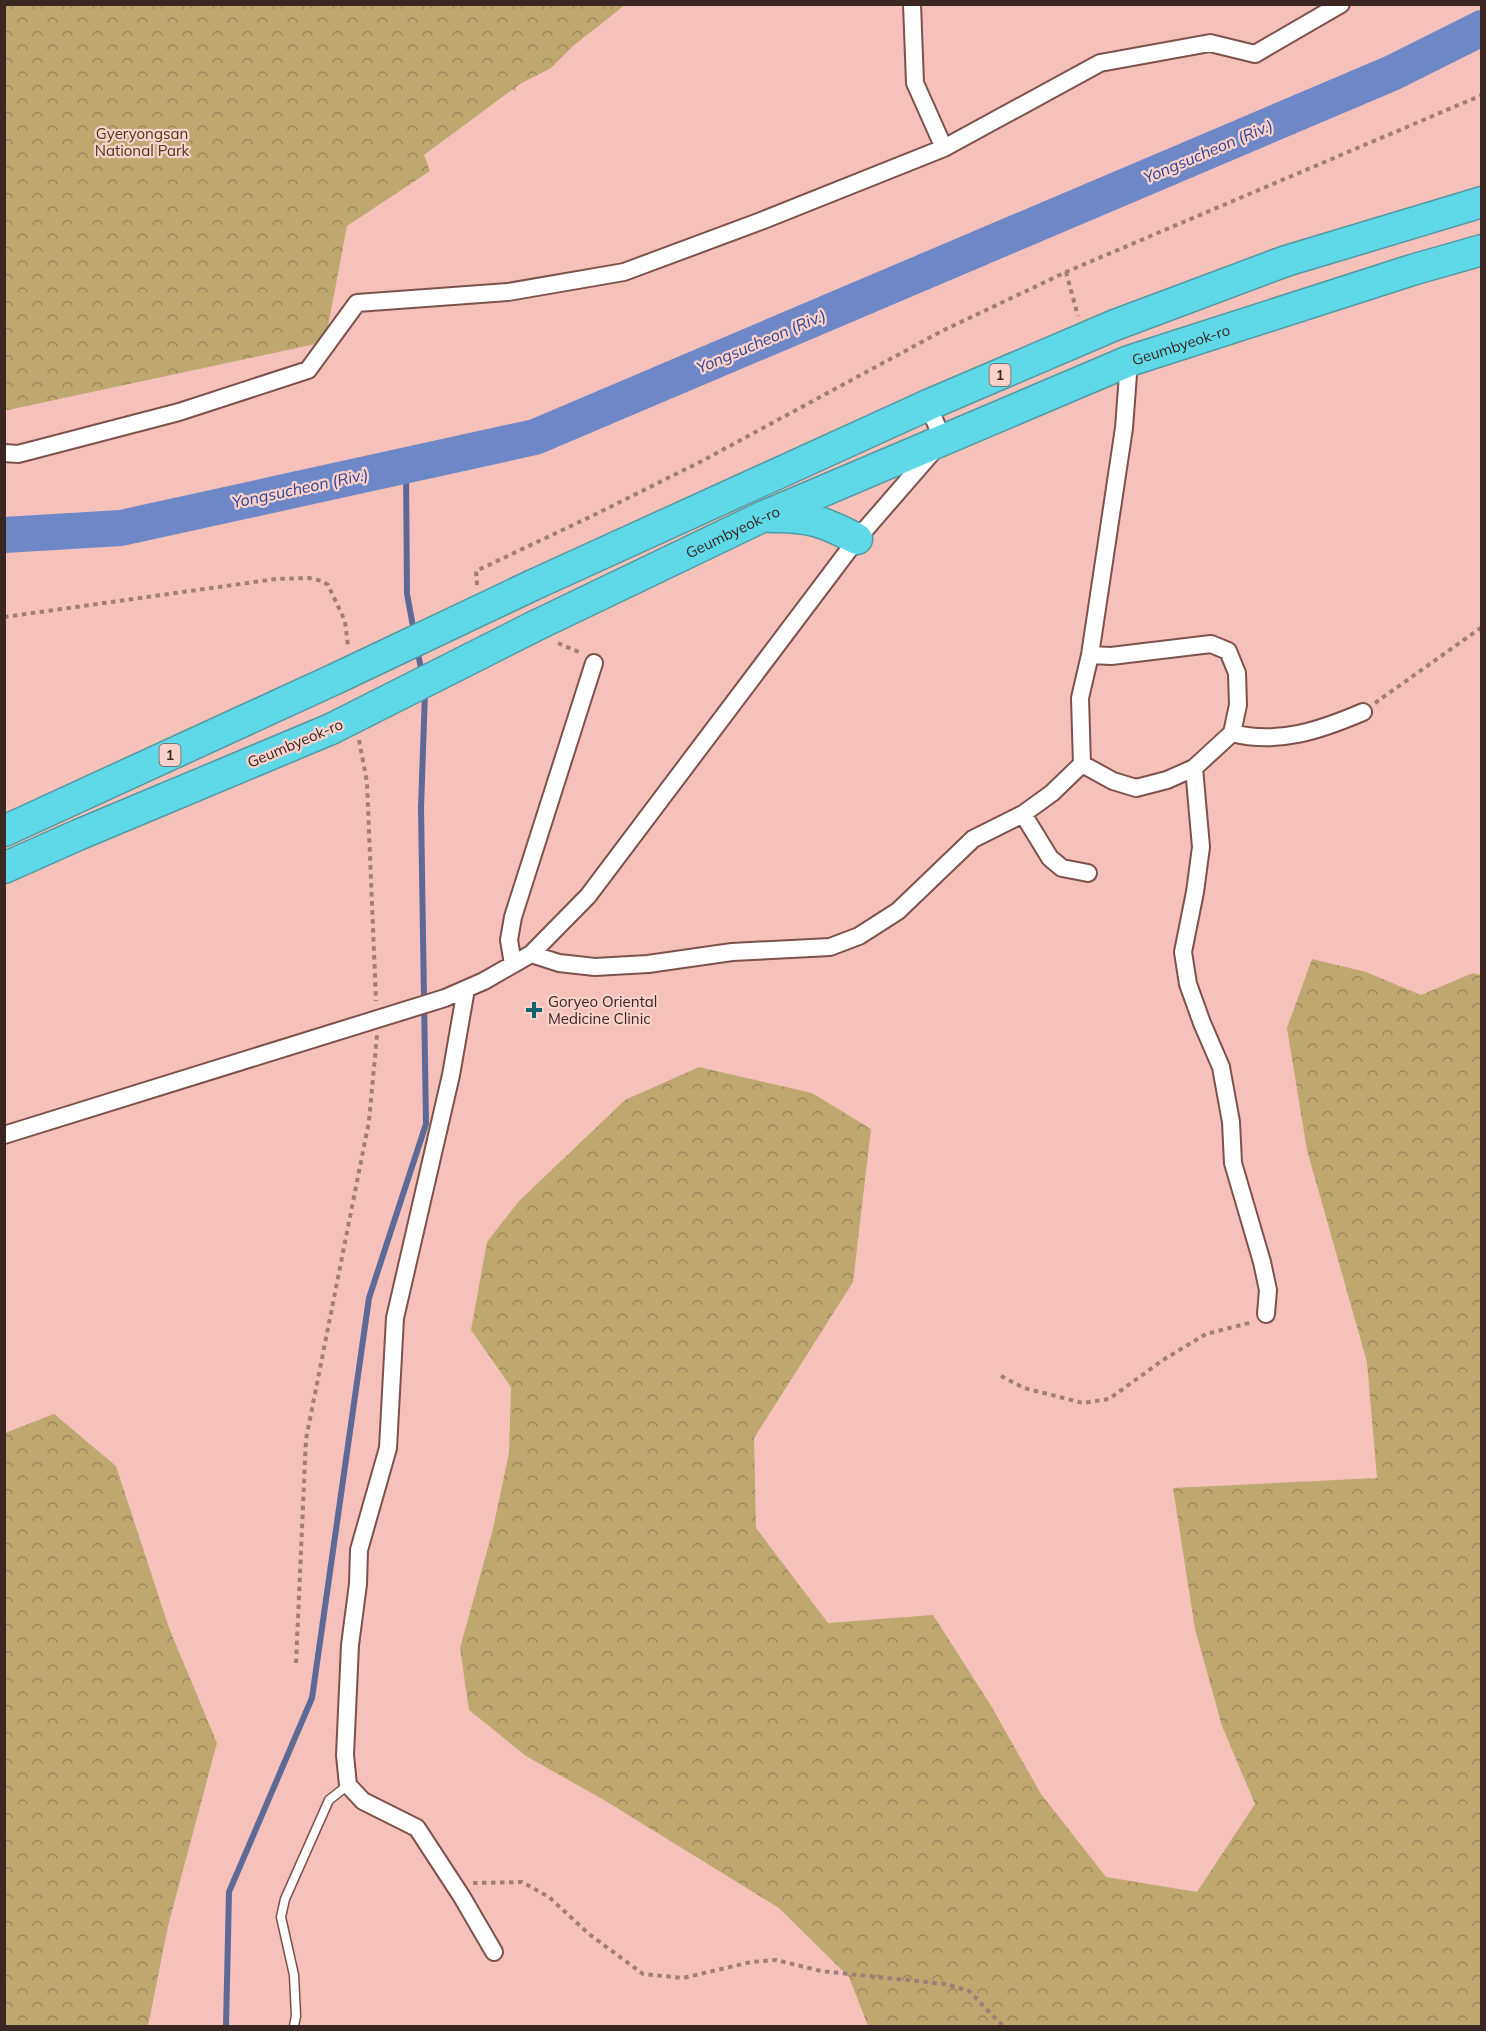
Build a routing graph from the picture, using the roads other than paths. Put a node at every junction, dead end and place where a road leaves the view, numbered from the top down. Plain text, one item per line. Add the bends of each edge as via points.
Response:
1 (912, 4) edge
2 (1341, 4) edge
3 (944, 148) junction
4 (1482, 202) edge
5 (1482, 250) edge
6 (1129, 361) junction
7 (928, 405) junction
8 (943, 440) junction
9 (4, 453) edge
10 (762, 517) junction
11 (857, 539) junction
12 (1090, 655) junction
13 (594, 663) road end
14 (1363, 712) road end
15 (1232, 733) junction
16 (1082, 764) junction
17 (1194, 768) junction
18 (1023, 814) junction
19 (4, 831) edge
20 (4, 868) edge
21 (1088, 873) dead end
22 (531, 954) junction
23 (513, 964) junction
24 (466, 989) junction
25 (4, 1135) edge
26 (1266, 1314) road end
27 (348, 1785) junction
28 (494, 1952) dead end
29 (294, 2026) edge

1 - 3 street via 915,83
2 - 3 street via 1255,54 1210,43 1100,63
3 - 9 street via 624,272 508,292 357,303 308,370 179,412 18,454
4 - 7 highway, 1 via 1276,265 1115,325
5 - 6 highway, Geumbyeok-ro
6 - 8 highway, Geumbyeok-ro
6 - 12 street via 1124,428
7 - 8 street
7 - 19 highway, 1, bridge via 533,585 342,667
8 - 10 highway, Geumbyeok-ro
8 - 11 street
10 - 11 highway via 797,516 830,525
10 - 20 highway, Geumbyeok-ro, bridge via 345,733 78,835
11 - 22 street via 588,896
12 - 15 street via 1210,644 1228,651 1237,674 1238,705
12 - 16 street via 1080,698
13 - 23 street via 513,917 509,940
14 - 15 street via 1326,728 1278,738
15 - 17 street
16 - 17 street via 1136,788
16 - 18 street
17 - 26 street via 1201,847 1183,952 1188,984 1221,1067 1233,1163 1268,1290
18 - 21 street via 1050,858 1062,868
18 - 22 street via 973,839 898,911 859,936 830,947 732,952 595,967 559,963
22 - 23 street
23 - 24 street
24 - 25 street
24 - 27 street via 451,1076 395,1318 388,1448 359,1550 345,1744
27 - 28 street via 363,1801 417,1828
27 - 29 lane via 329,1800 285,1899 281,1917 294,1975

